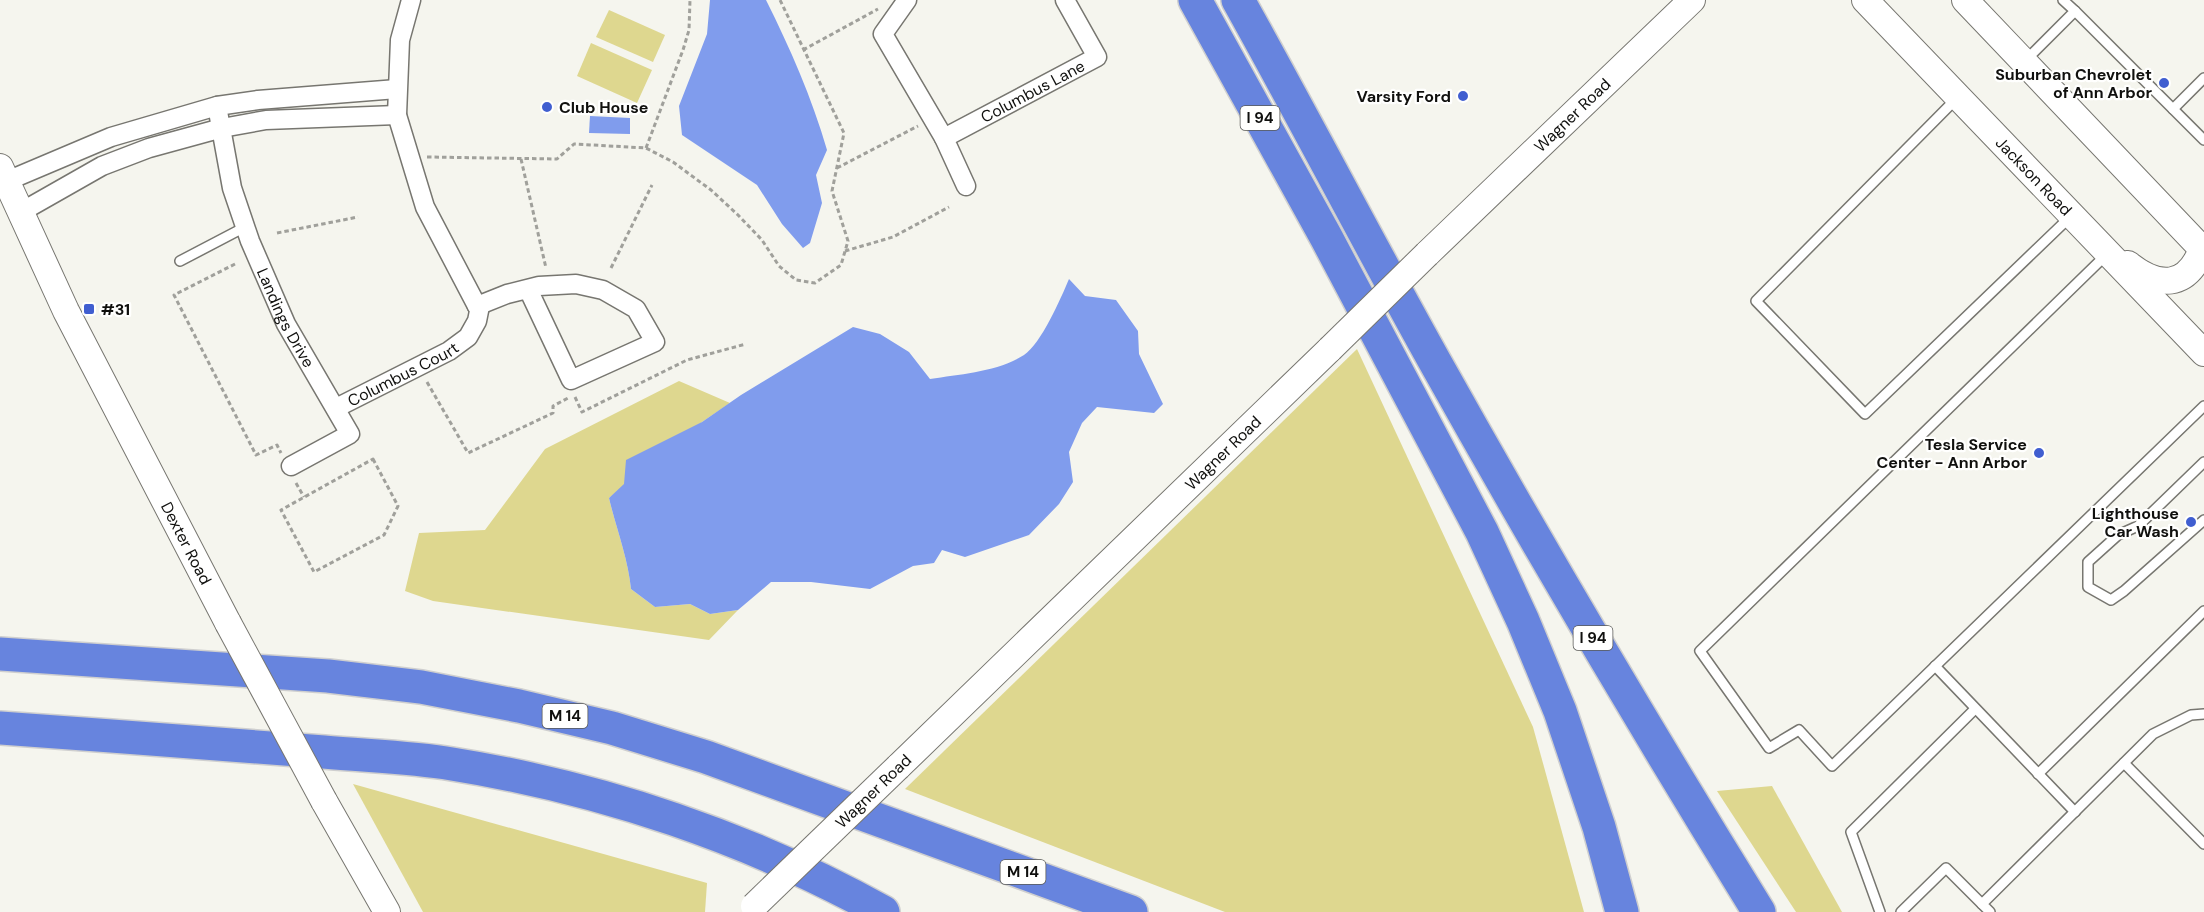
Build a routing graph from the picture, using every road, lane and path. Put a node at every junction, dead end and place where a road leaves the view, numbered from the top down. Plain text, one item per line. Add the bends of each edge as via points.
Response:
1 (411, 0) edge
2 (690, 0) edge
3 (780, 0) edge
4 (907, 0) edge
5 (1065, 0) edge
6 (1195, 0) edge
7 (1238, 0) edge
8 (1692, 0) edge
9 (1865, 0) edge
10 (1957, 0) edge
11 (1965, 0) edge
12 (2069, 4) edge
13 (882, 7) dead end
14 (1986, 22) junction
15 (803, 50) junction
16 (2024, 62) junction
17 (2204, 78) edge
18 (397, 88) junction
19 (1958, 97) junction
20 (254, 101) junction
21 (217, 106) junction
22 (2173, 109) junction
23 (397, 115) junction
24 (258, 122) junction
25 (920, 125) dead end
26 (222, 128) junction
27 (111, 137) junction
28 (944, 138) junction
29 (2204, 140) edge
30 (646, 148) junction
31 (410, 156) junction
32 (520, 159) junction
33 (119, 160) junction
34 (837, 168) junction
35 (3, 174) edge
36 (652, 185) dead end
37 (966, 186) dead end
38 (949, 207) dead end
39 (21, 212) junction
40 (2072, 215) junction
41 (358, 217) dead end
42 (245, 227) junction
43 (278, 233) dead end
44 (2099, 245) junction
45 (2203, 249) edge
46 (845, 251) junction
47 (180, 261) dead end
48 (235, 264) dead end
49 (611, 268) dead end
50 (547, 271) dead end
51 (528, 289) junction
52 (477, 306) junction
53 (746, 344) dead end
54 (2204, 353) edge
55 (426, 380) dead end
56 (2204, 406) edge
57 (336, 408) junction
58 (2204, 462) edge
59 (289, 466) junction
60 (304, 497) junction
61 (2204, 520) edge
62 (2204, 611) edge
63 (0, 654) edge
64 (1935, 666) junction
65 (1976, 709) junction
66 (2204, 714) edge
67 (0, 729) edge
68 (2124, 763) junction
69 (2038, 774) junction
70 (2075, 812) junction
71 (2204, 844) edge
72 (1982, 904) junction
73 (751, 909) edge
74 (387, 912) edge
75 (883, 912) edge
76 (1131, 912) edge
77 (1622, 912) edge
78 (1759, 912) edge
79 (1880, 912) edge
80 (1901, 912) edge
81 (1990, 912) edge

1 - 18 street via 400,40
2 - 30 path via 689,30
3 - 15 path
4 - 28 street via 883,34
5 - 28 street, Columbus Lane via 1096,57
6 - 77 highway, I 94 via 1482,532 1560,711 1599,827
7 - 78 highway, I 94 via 1536,540
8 - 73 main road, Wagner Road, bridge
9 - 19 main road, Jackson Road
10 - 14 main road
11 - 14 main road
12 - 16 lane
12 - 22 lane
13 - 15 path
14 - 16 main road
15 - 34 path via 844,133
16 - 45 main road
17 - 22 lane
18 - 20 street
18 - 23 street
19 - 40 main road, Jackson Road
19 - 40 lane via 1755,301 1864,414
20 - 21 street
20 - 24 street
21 - 26 street, Landings Drive
21 - 27 street
22 - 29 lane
23 - 24 street
23 - 31 street
24 - 26 street
25 - 34 path
26 - 33 street
26 - 42 street, Landings Drive via 232,188
27 - 33 street
27 - 35 street
28 - 37 street
30 - 32 path via 573,144 556,159
30 - 46 path via 711,190 796,280 815,283 841,265
31 - 32 path
31 - 52 street via 425,207
32 - 50 path
33 - 39 street
34 - 46 path via 832,191 848,241
35 - 39 main road, Dexter Road
36 - 49 path
38 - 46 path via 893,237
39 - 74 main road, Dexter Road, bridge via 66,311 228,623
40 - 44 main road, Jackson Road
41 - 43 path
42 - 47 lane
42 - 57 street, Landings Drive via 286,324
44 - 45 main road via 2159,281 2180,279 2191,271
44 - 54 main road, Jackson Road
44 - 64 lane via 1700,651 1769,748 1798,730 1832,766
48 - 59 path via 174,296 256,455 277,445
51 - 51 street via 576,284 603,290 636,309 655,342 571,380
51 - 52 street
52 - 57 street, Columbus Court via 477,321 468,337 449,351
53 - 55 path via 687,360 582,412 574,395 553,406 553,413 468,453
56 - 64 lane
57 - 59 street, Landings Drive via 350,434
58 - 61 lane via 2138,526 2118,536 2088,562 2088,587 2111,600
59 - 60 path
60 - 60 path via 373,459 398,506 384,535 314,572 281,510
62 - 69 lane
63 - 76 highway, M 14 via 328,676 421,687 519,706 612,728 706,757
64 - 65 lane
65 - 69 lane
65 - 79 lane via 1851,832
66 - 68 lane via 2191,715 2153,734
67 - 75 highway via 449,763 513,774 687,824 803,871
68 - 70 lane
68 - 71 lane
69 - 70 lane
70 - 72 lane
72 - 80 lane via 1946,868
72 - 81 lane

